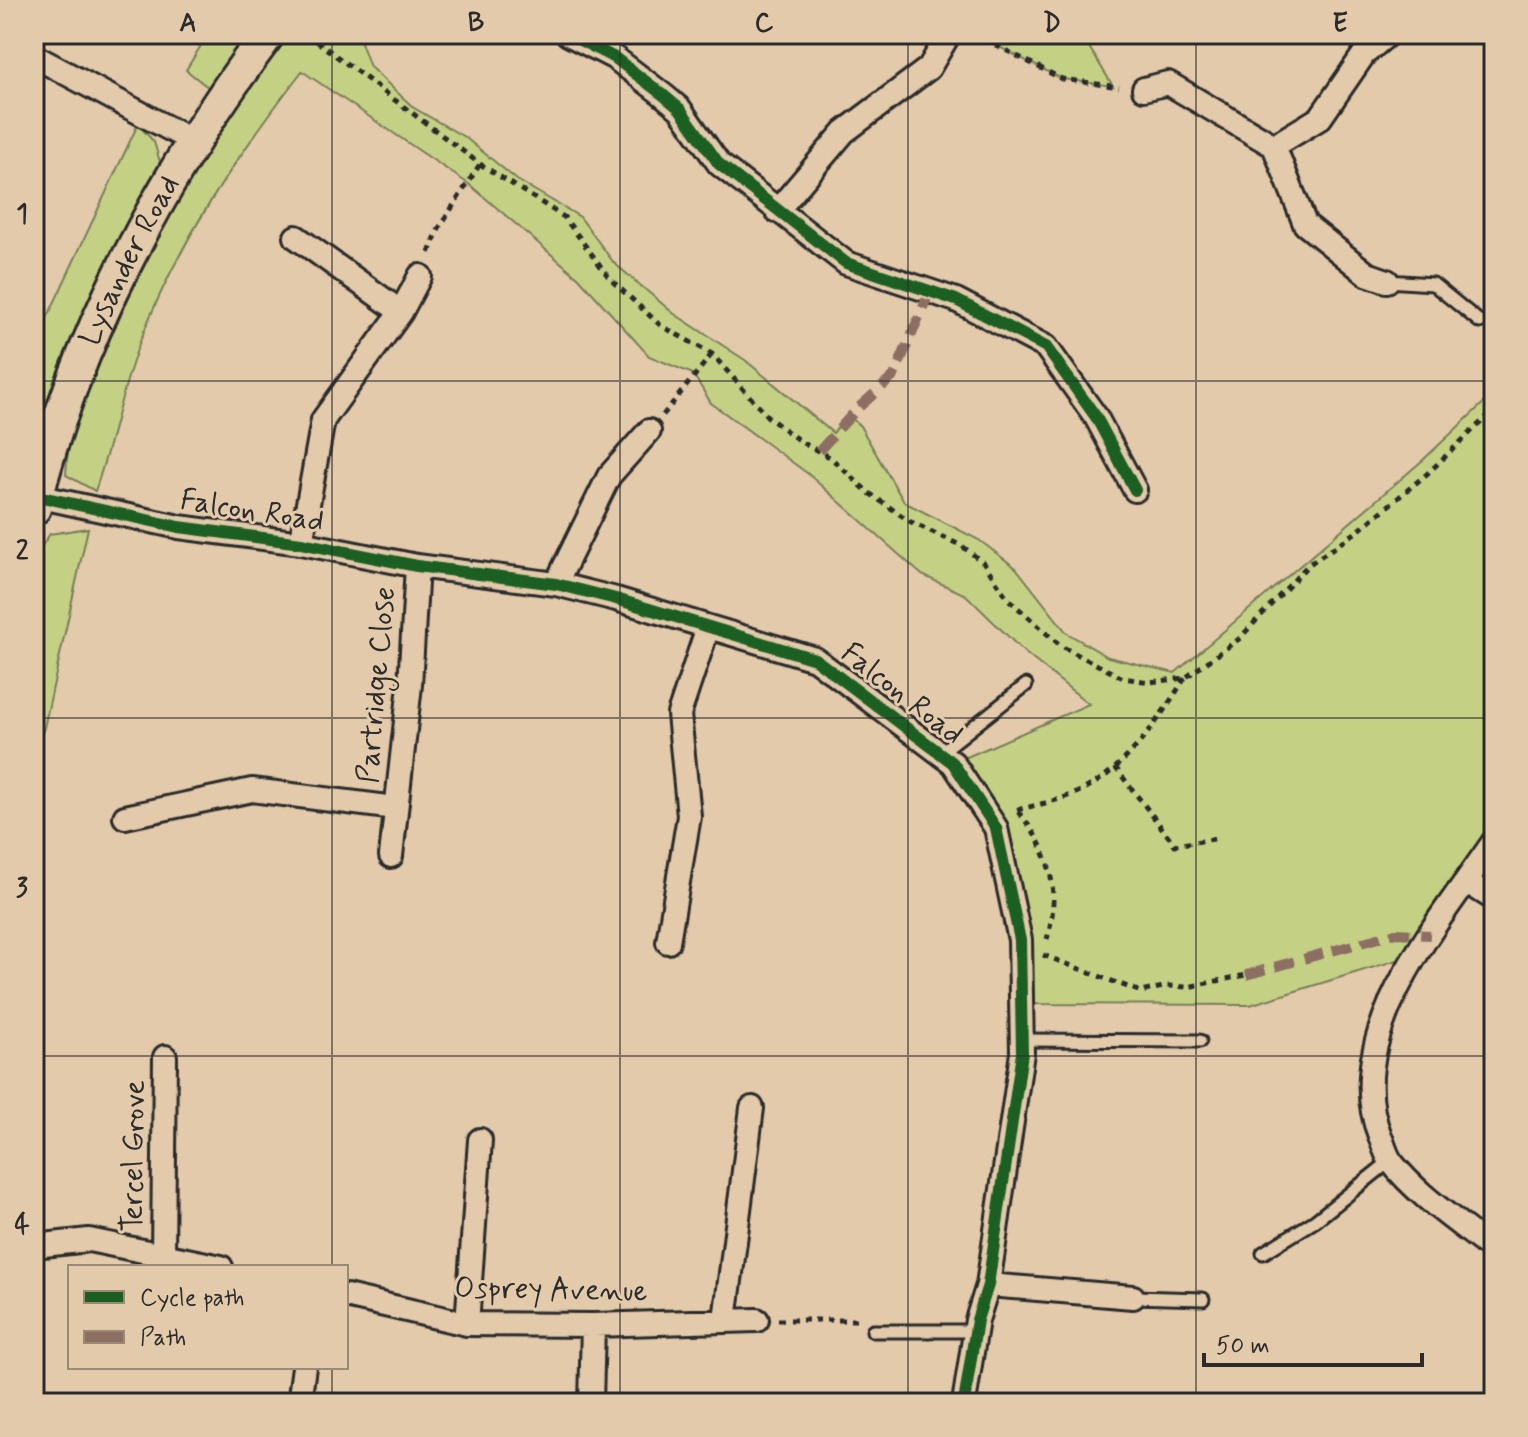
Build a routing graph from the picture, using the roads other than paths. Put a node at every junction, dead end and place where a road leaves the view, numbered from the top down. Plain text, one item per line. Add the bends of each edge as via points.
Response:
1 (268, 34) edge
2 (949, 34) edge
3 (1388, 34) edge
4 (576, 36) edge
5 (34, 56) edge
6 (1144, 89) road end
7 (194, 142) junction
8 (1274, 146) junction
9 (770, 205) junction
10 (296, 237) dead end
11 (420, 276) road end
12 (1387, 281) joint
13 (401, 312) junction
14 (1480, 322) dead end
15 (649, 431) road end
16 (1135, 490) dead end
17 (35, 502) edge
18 (301, 543) junction
19 (417, 566) junction
20 (556, 584) junction
21 (708, 627) junction
22 (1026, 685) dead end
23 (940, 753) junction
24 (396, 808) junction
25 (125, 817) dead end
26 (1494, 841) edge
27 (391, 856) dead end
28 (1467, 882) junction
29 (1494, 899) edge
30 (668, 942) dead end
31 (1022, 1040) junction
32 (1200, 1041) dead end
33 (165, 1057) dead end
34 (752, 1108) dead end
35 (480, 1140) dead end
36 (1390, 1161) junction
37 (34, 1246) edge
38 (1494, 1251) edge
39 (1263, 1253) dead end
40 (163, 1255) junction
41 (211, 1265) edge
42 (988, 1285) junction
43 (348, 1296) edge
44 (1133, 1297) joint
45 (1203, 1299) dead end
46 (725, 1320) junction
47 (757, 1320) dead end
48 (467, 1324) junction
49 (593, 1325) junction
50 (873, 1331) dead end
51 (975, 1331) junction
52 (304, 1369) edge
53 (299, 1403) edge
54 (591, 1403) edge
55 (964, 1403) edge

1 - 7 street, Lysander Road
2 - 9 street via 929,68 844,132
3 - 8 street via 1364,54 1320,118
4 - 9 street via 615,58 680,109 719,164
5 - 7 street
6 - 8 street via 1168,83
7 - 17 street, Lysander Road via 109,298
8 - 12 street via 1305,224 1367,274
9 - 16 street via 846,263 956,300 1046,347 1096,417
10 - 13 street
11 - 13 street
12 - 14 lane via 1433,284
13 - 18 street via 323,420
15 - 20 street via 609,476
17 - 18 street, Falcon Road
18 - 19 street, Falcon Road
19 - 20 street, Falcon Road
19 - 24 street, Partridge Close
20 - 21 street, Falcon Road
21 - 23 street, Falcon Road via 815,659
21 - 30 street via 679,714 689,816
22 - 23 lane
23 - 31 street, Falcon Road via 953,763 996,828 1020,940
24 - 25 street, Partridge Close via 252,790
24 - 27 street, Partridge Close
26 - 28 street
28 - 29 street
28 - 36 street via 1417,954 1381,1024 1370,1068 1373,1119
31 - 32 lane
31 - 42 street, Falcon Road
33 - 40 street, Tercel Grove
34 - 46 street
35 - 48 street
36 - 38 street
36 - 39 lane via 1315,1221
37 - 40 street via 89,1240
40 - 41 street
42 - 44 street
42 - 51 street, Falcon Road
43 - 48 street, Osprey Avenue
44 - 45 lane
46 - 47 street, Osprey Avenue
46 - 49 street, Osprey Avenue
48 - 49 street, Osprey Avenue
49 - 54 street
50 - 51 lane
51 - 55 street, Falcon Road
52 - 53 street

